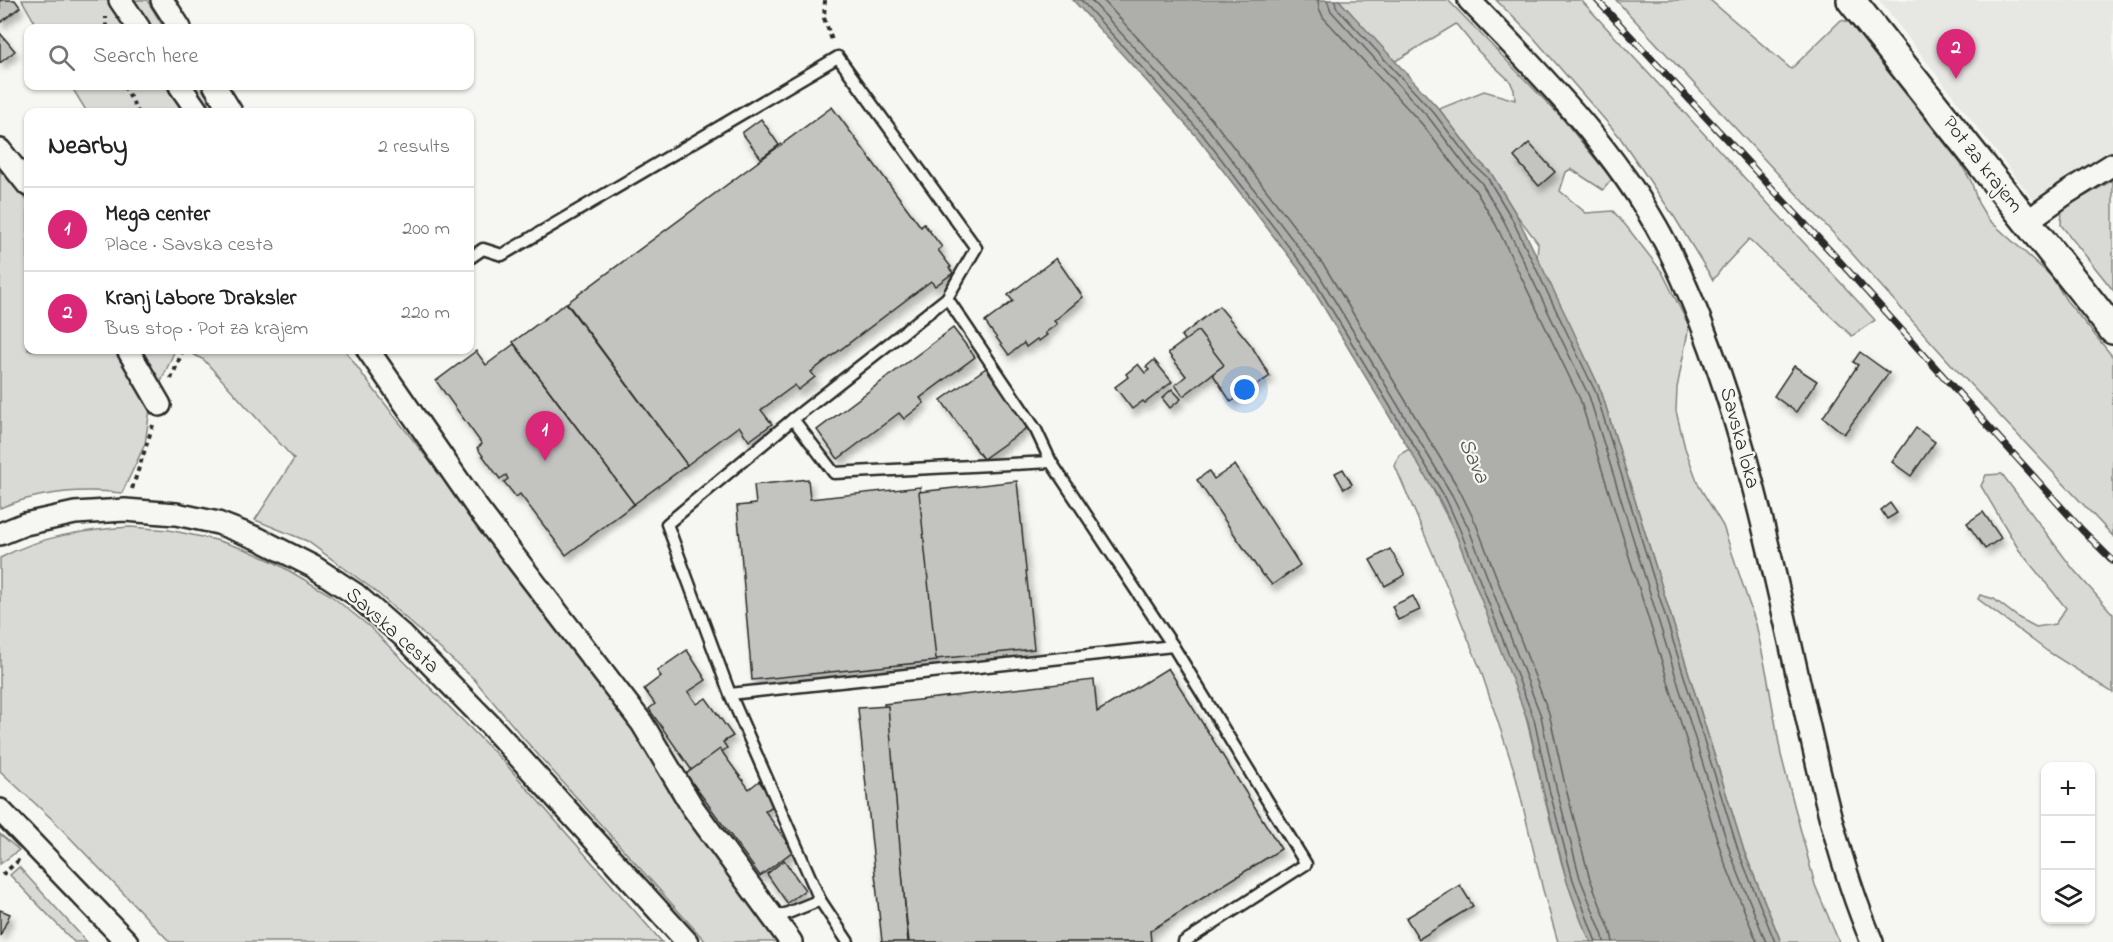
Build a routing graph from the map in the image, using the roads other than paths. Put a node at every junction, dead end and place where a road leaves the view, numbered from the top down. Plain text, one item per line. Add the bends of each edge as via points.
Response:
1 (120, 0) edge
2 (162, 0) edge
3 (1469, 0) edge
4 (1851, 0) edge
5 (136, 24) edge
6 (177, 24) edge
7 (183, 90) edge
8 (217, 90) edge
9 (195, 108) edge
10 (229, 108) edge
11 (0, 150) edge
12 (2113, 164) edge
13 (24, 181) edge
14 (2026, 222) junction
15 (474, 255) edge
16 (947, 298) junction
17 (2113, 330) edge
18 (130, 354) edge
19 (371, 354) edge
20 (160, 405) road end
21 (792, 419) junction
22 (1051, 462) junction
23 (0, 534) edge
24 (1173, 646) junction
25 (730, 694) junction
26 (0, 810) edge
27 (820, 900) junction
28 (773, 920) junction
29 (127, 942) edge
30 (687, 942) edge
31 (790, 942) edge
32 (848, 942) edge
33 (1184, 942) edge
34 (1872, 942) edge

1 - 5 street
2 - 6 street
3 - 34 street, Savska loka via 1559,93 1633,189 1672,256 1701,322 1724,381 1742,444 1842,861
4 - 14 street, Pot za krajem
7 - 9 street
8 - 10 street
11 - 13 street
12 - 14 street
14 - 17 street, Pot za krajem
15 - 16 lane via 483,249 502,255 838,57 976,248
16 - 21 lane
16 - 22 lane via 1036,430
18 - 20 street
19 - 28 street via 478,509 642,723 693,808
21 - 22 lane via 834,473
21 - 25 lane via 667,524
22 - 24 lane
23 - 30 street, Savska cesta via 75,513 125,510 176,514 218,523 259,538 315,567 355,594 403,636 490,725
24 - 25 lane
24 - 33 lane via 1306,864
25 - 27 lane
26 - 29 street
27 - 28 lane
27 - 32 lane
28 - 31 street

